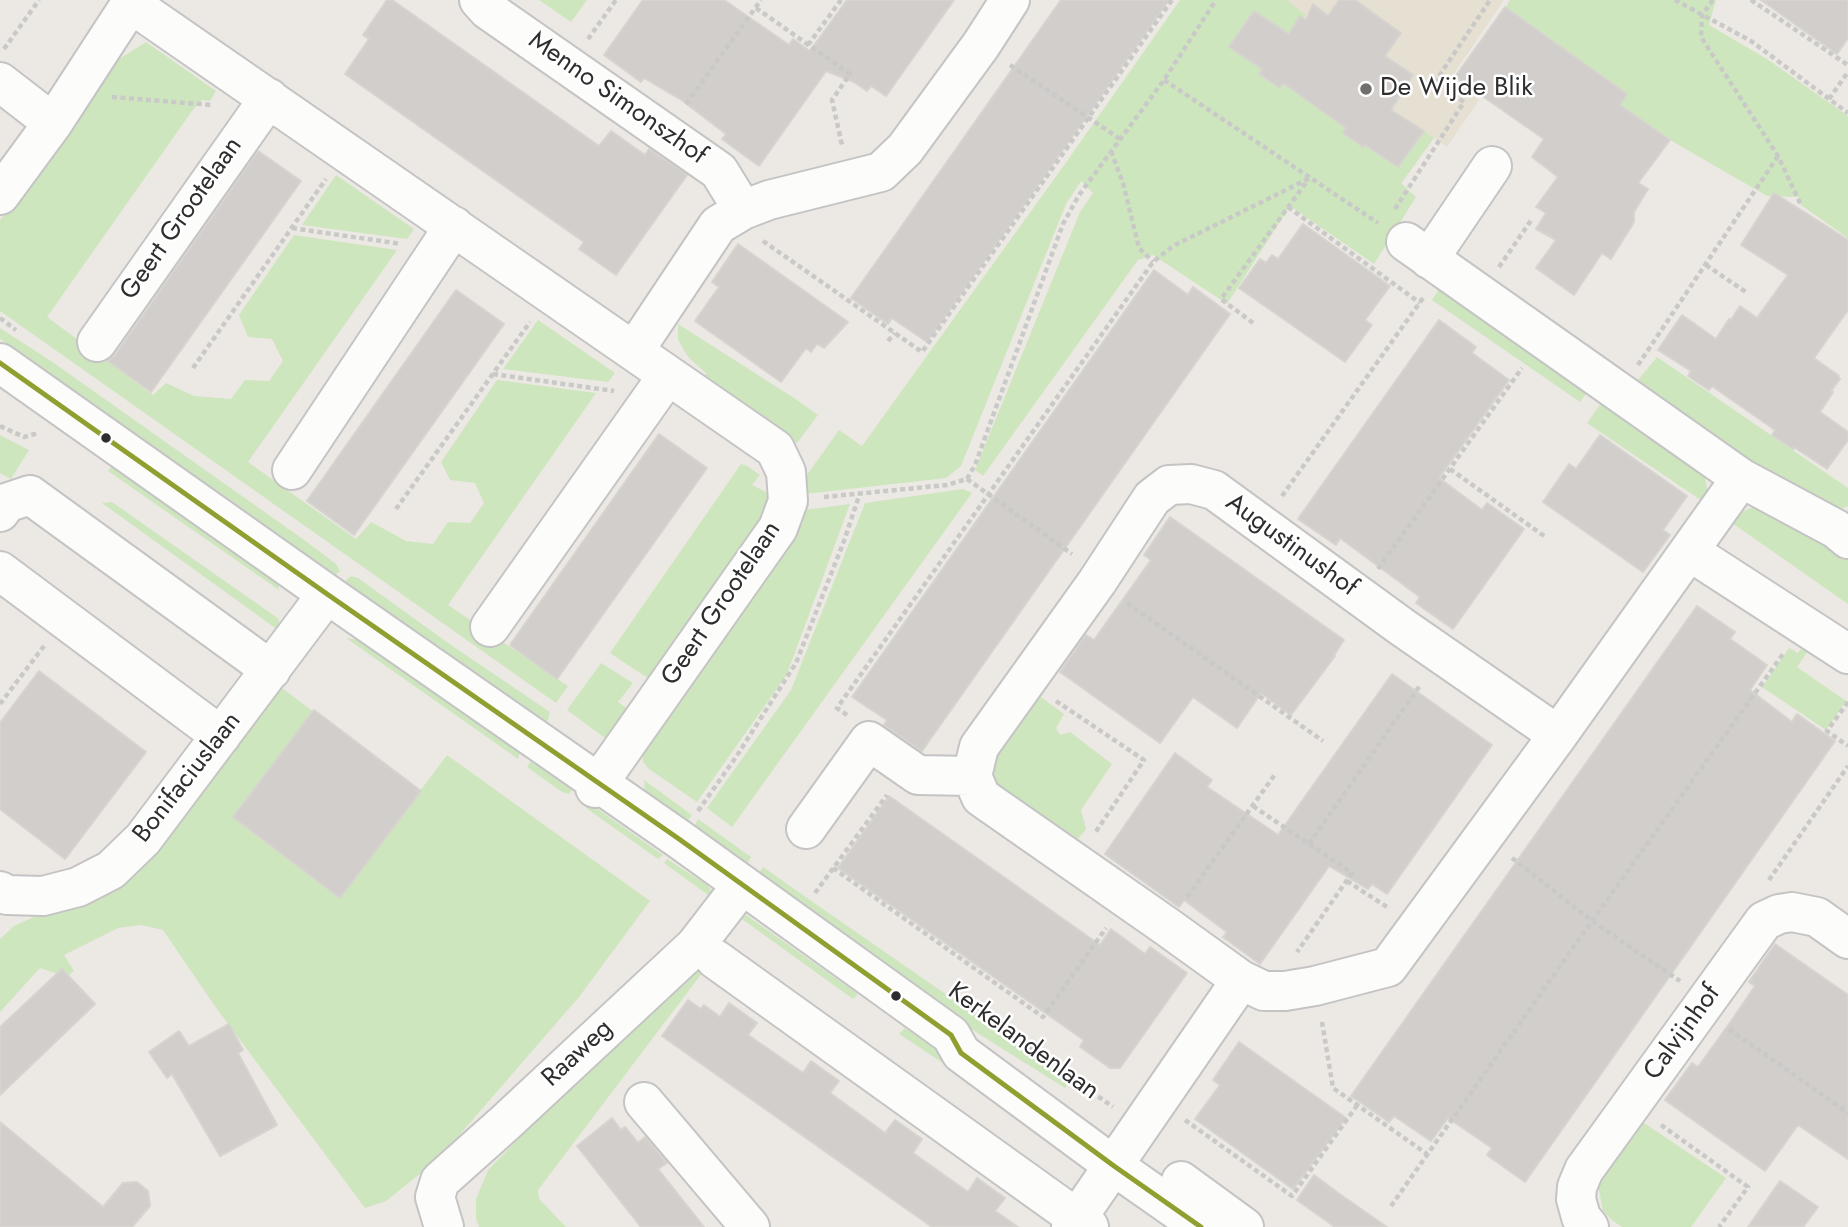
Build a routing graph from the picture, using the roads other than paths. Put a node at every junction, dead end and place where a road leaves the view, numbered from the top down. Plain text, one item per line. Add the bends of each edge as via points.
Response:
1 (479, 0) edge
2 (1010, 0) edge
3 (131, 2) edge
4 (0, 82) edge
5 (63, 108) junction
6 (259, 111) junction
7 (1492, 166) dead end
8 (0, 195) edge
9 (743, 210) junction
10 (454, 226) junction
11 (97, 342) dead end
12 (634, 351) junction
13 (0, 363) edge
14 (668, 375) junction
15 (292, 470) dead end
16 (1741, 478) junction
17 (0, 512) edge
18 (1848, 539) edge
19 (1689, 551) junction
20 (0, 571) edge
21 (327, 594) junction
22 (490, 627) dead end
23 (1848, 654) edge
24 (271, 670) junction
25 (1558, 735) junction
26 (221, 736) junction
27 (972, 776) junction
28 (597, 785) junction
29 (806, 829) dead end
30 (742, 885) junction
31 (2, 896) edge
32 (1848, 939) edge
33 (715, 959) dead end
34 (1256, 985) junction
35 (645, 1102) dead end
36 (1133, 1138) junction
37 (1079, 1224) edge
38 (444, 1227) edge
39 (750, 1227) edge
40 (1201, 1227) edge
41 (1244, 1227) edge
42 (1589, 1227) edge

1 - 9 street, Menno Simonszhof via 719,171
2 - 9 street via 905,149 881,172
3 - 5 street
3 - 6 street, Geert Grootelaan
4 - 5 street
5 - 8 street
6 - 10 street, Geert Grootelaan via 346,151
6 - 11 street, Geert Grootelaan
7 - 16 street via 1415,249
9 - 12 street via 718,225
10 - 12 street, Geert Grootelaan
10 - 15 street
12 - 14 street, Geert Grootelaan
13 - 21 street, Kerkelandenlaan
14 - 22 street
14 - 28 street, Geert Grootelaan via 775,449 786,472 788,501 778,528
16 - 18 street
16 - 19 street
17 - 24 street via 6,503 30,495
19 - 23 street
19 - 25 street
20 - 26 street
21 - 24 street, Bonifaciuslaan
21 - 28 street, Kerkelandenlaan
24 - 26 street, Bonifaciuslaan
25 - 27 street, Augustinushof via 1214,490 1192,484 1168,485 1152,498 978,747
25 - 34 street via 1388,967 1285,991
26 - 31 street, Bonifaciuslaan via 144,839 111,870 78,887 43,896
27 - 29 street via 918,775 869,741
27 - 34 street via 981,797
28 - 30 street, Kerkelandenlaan
30 - 36 street, Kerkelandenlaan via 962,1020 961,1053
30 - 38 street, Raaweg via 695,946 440,1181 435,1197
32 - 42 street, Calvijnhof via 1817,917 1792,912 1764,921 1584,1170 1576,1199
33 - 37 street
34 - 36 street
35 - 39 street
36 - 37 street
36 - 40 street, Kerkelandenlaan
36 - 41 street, Kerkelandenlaan

